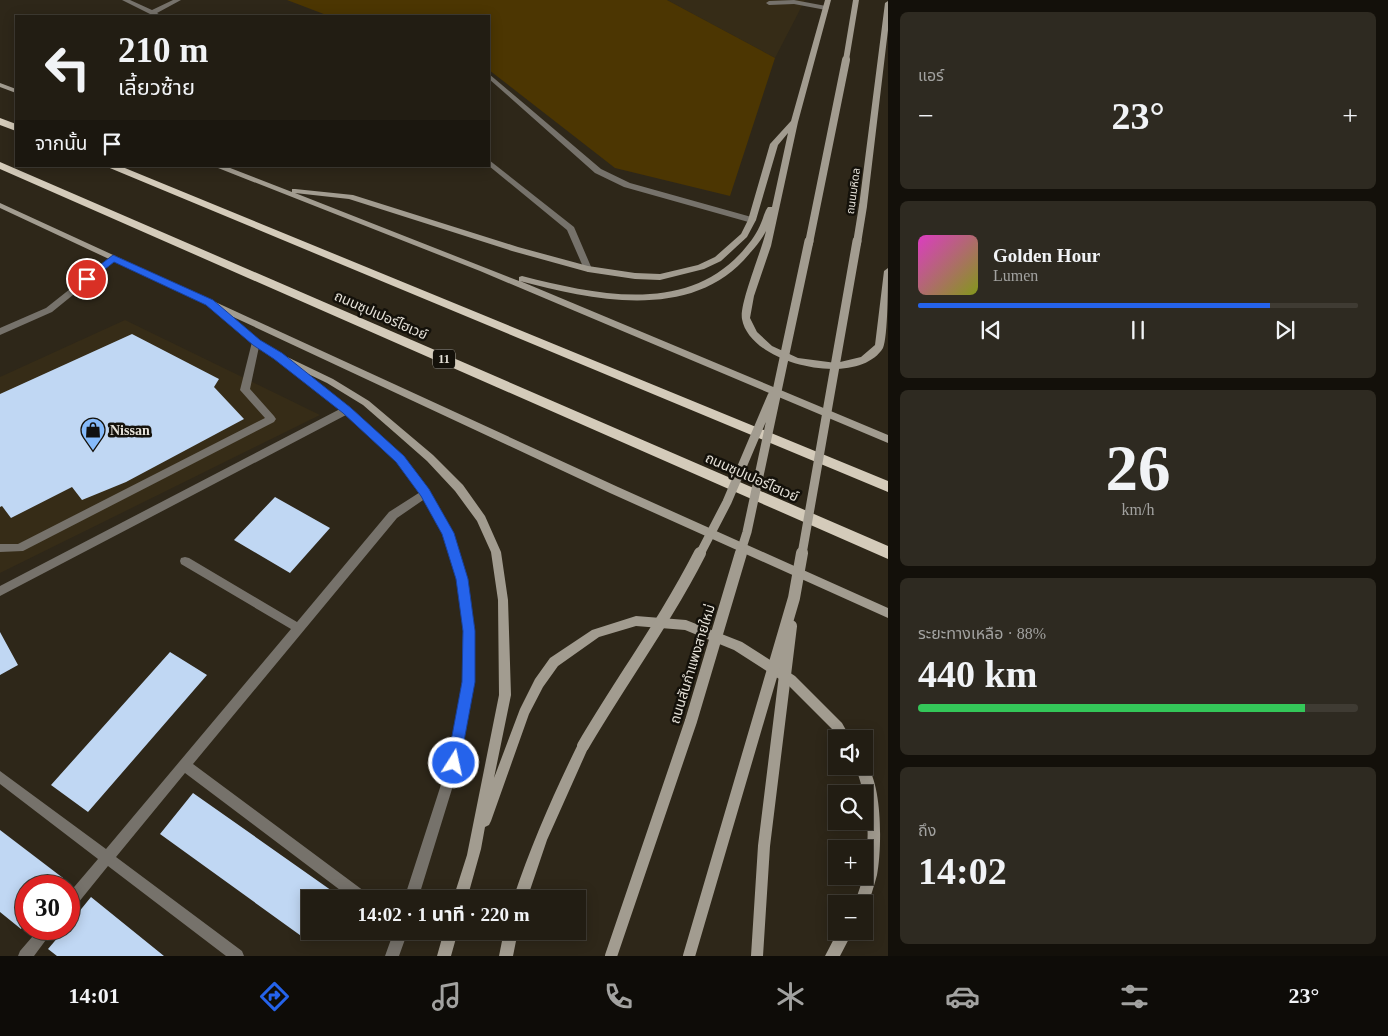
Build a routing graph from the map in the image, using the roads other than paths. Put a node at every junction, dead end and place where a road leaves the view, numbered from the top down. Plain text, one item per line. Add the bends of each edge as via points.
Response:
1 (125, 0) edge
2 (178, 0) edge
3 (828, 0) edge
4 (856, 0) edge
5 (769, 3) dead end
6 (888, 3) edge
7 (826, 8) junction
8 (152, 13) junction
9 (157, 15) edge
10 (490, 77) edge
11 (0, 85) edge
12 (15, 91) edge
13 (0, 121) edge
14 (794, 122) junction
15 (15, 128) edge
16 (490, 163) edge
17 (0, 165) edge
18 (112, 167) edge
19 (220, 167) edge
20 (781, 185) junction
21 (281, 190) junction
22 (2, 208) edge
23 (752, 220) junction
24 (113, 258) junction
25 (483, 269) junction
26 (588, 269) junction
27 (888, 271) edge
28 (210, 303) junction
29 (0, 332) edge
30 (256, 342) junction
31 (278, 356) junction
32 (782, 374) junction
33 (347, 410) junction
34 (888, 439) edge
35 (888, 487) edge
36 (425, 492) junction
37 (0, 548) edge
38 (888, 553) edge
39 (186, 561) dead end
40 (0, 591) edge
41 (794, 598) junction
42 (888, 613) edge
43 (298, 628) junction
44 (840, 730) edge
45 (184, 765) junction
46 (863, 775) edge
47 (0, 777) edge
48 (473, 854) junction
49 (106, 858) junction
50 (80, 890) edge
51 (351, 890) edge
52 (414, 890) edge
53 (463, 890) edge
54 (523, 890) edge
55 (864, 895) edge
56 (38, 940) edge
57 (398, 940) edge
58 (448, 940) edge
59 (509, 940) edge
60 (841, 940) edge
61 (24, 956) edge
62 (237, 956) edge
63 (392, 956) edge
64 (444, 956) edge
65 (506, 956) edge
66 (611, 956) edge
67 (689, 956) edge
68 (757, 956) edge
69 (832, 956) edge

1 - 8 street
2 - 8 street
3 - 7 main road
4 - 32 main road, bridge
5 - 7 street via 794,2
6 - 41 main road, ถนนมหิดล, bridge via 863,206
7 - 14 main road
8 - 9 street
10 - 23 street via 610,178
11 - 12 main road
13 - 15 highway
14 - 20 main road
14 - 23 main road via 774,144
16 - 26 street via 571,229
17 - 38 highway, ถนนซุปเปอร์ไฮเวย์ / 11
18 - 35 highway
19 - 21 main road
20 - 25 main road via 759,236 734,267 716,279 669,296 615,298 562,290
20 - 27 main road via 746,318 753,334 769,348 796,361 836,366 864,360 879,346
21 - 25 main road
21 - 26 main road via 350,197
22 - 24 main road
23 - 26 main road via 732,247 718,259 700,267 660,276
24 - 28 main road
24 - 29 street via 49,310
25 - 34 main road
28 - 30 main road
28 - 42 main road
30 - 31 main road
30 - 37 street via 245,390 271,419 18,548
31 - 33 street
31 - 48 main road via 366,403 430,458 460,488 481,519 496,552 503,600 505,695
32 - 54 main road, bridge via 727,502 688,577 583,746 554,807
32 - 66 main road, ถนนสันกำแพงสายใหม่, bridge via 747,532 691,722
33 - 36 street via 400,459
33 - 40 street
36 - 43 street via 393,515
36 - 52 street via 448,533 462,579 469,631 468,682 454,763
39 - 43 street
41 - 67 main road, bridge
41 - 68 main road, bridge via 764,846
43 - 45 street
44 - 48 main road via 791,680 738,646 686,625 636,621 596,633 554,662 539,683 524,712
45 - 49 street
45 - 51 street
46 - 55 main road via 874,813 871,873
47 - 49 street
48 - 53 main road
49 - 50 street
49 - 62 street
56 - 61 street
57 - 63 street
58 - 64 main road
59 - 65 main road
60 - 69 main road

